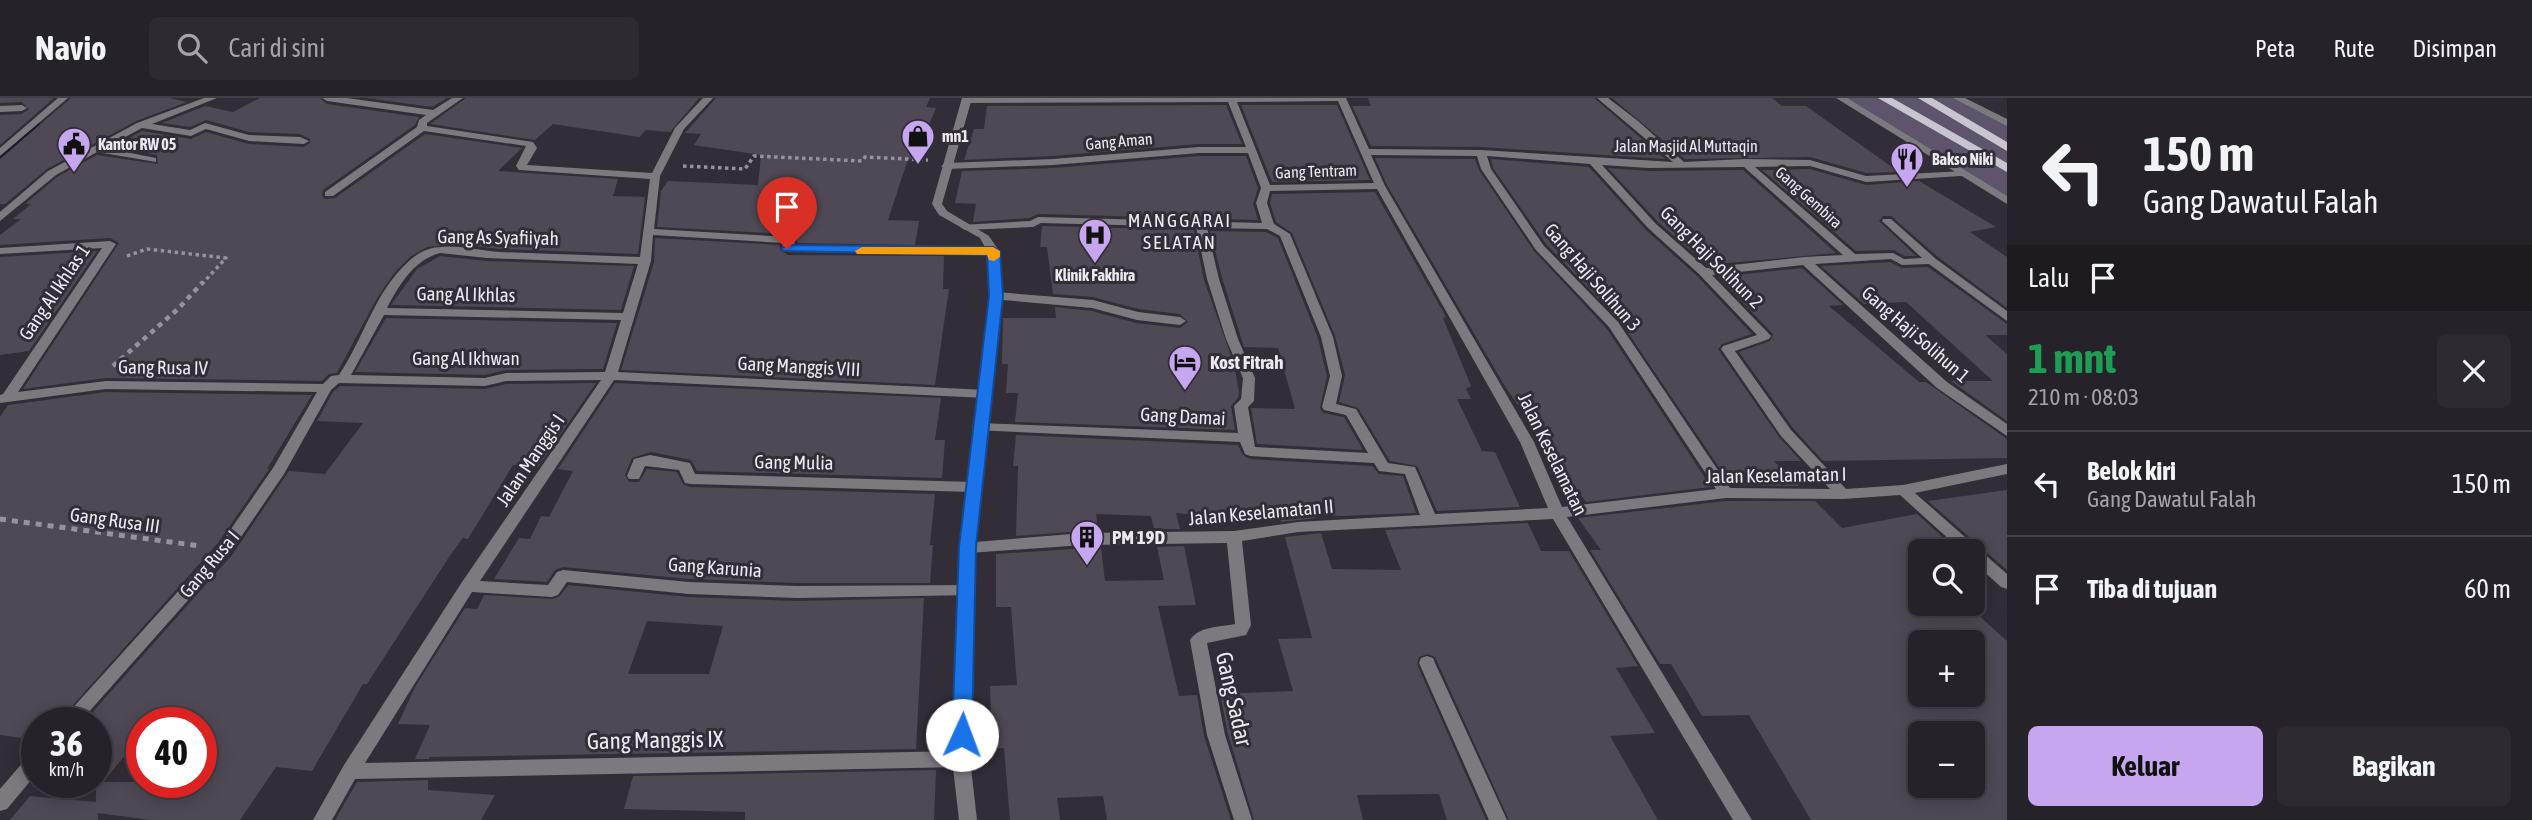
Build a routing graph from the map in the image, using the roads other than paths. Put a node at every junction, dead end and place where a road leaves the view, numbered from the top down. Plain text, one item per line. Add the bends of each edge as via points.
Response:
1 (63, 98) edge
2 (194, 98) edge
3 (212, 98) edge
4 (327, 98) edge
5 (458, 98) edge
6 (708, 98) edge
7 (1341, 98) edge
8 (1602, 98) edge
9 (1841, 98) edge
10 (1884, 98) edge
11 (1924, 98) edge
12 (1958, 98) edge
13 (968, 99) edge
14 (1231, 99) edge
15 (1116, 100) edge
16 (22, 108) dead end
17 (0, 109) edge
18 (185, 109) junction
19 (435, 113) junction
20 (2007, 123) edge
21 (140, 125) junction
22 (422, 128) junction
23 (304, 141) dead end
24 (2007, 147) edge
25 (95, 149) junction
26 (1252, 150) junction
27 (1367, 152) junction
28 (0, 153) edge
29 (1481, 153) junction
30 (152, 160) dead end
31 (948, 161) junction
32 (1593, 161) junction
33 (1744, 162) junction
34 (1681, 164) junction
35 (2007, 168) edge
36 (658, 170) junction
37 (1961, 173) junction
38 (1380, 186) junction
39 (1266, 188) junction
40 (329, 194) dead end
41 (2007, 201) edge
42 (0, 218) edge
43 (1887, 221) dead end
44 (1202, 225) junction
45 (1269, 226) junction
46 (965, 227) junction
47 (650, 232) junction
48 (0, 251) edge
49 (993, 251) junction
50 (1852, 257) junction
51 (1804, 260) junction
52 (645, 261) junction
53 (1932, 261) junction
54 (1703, 272) junction
55 (996, 296) junction
56 (378, 311) junction
57 (629, 317) junction
58 (2007, 317) edge
59 (1180, 321) dead end
60 (610, 376) junction
61 (343, 378) junction
62 (326, 388) junction
63 (986, 394) junction
64 (4, 398) edge
65 (979, 427) junction
66 (2007, 431) edge
67 (1245, 438) junction
68 (1377, 458) junction
69 (2007, 469) edge
70 (634, 476) dead end
71 (973, 486) junction
72 (1903, 490) junction
73 (1726, 493) junction
74 (1843, 494) junction
75 (1557, 513) junction
76 (1429, 519) junction
77 (1234, 537) junction
78 (1958, 539) edge
79 (968, 547) junction
80 (1985, 563) edge
81 (2007, 583) edge
82 (468, 586) junction
83 (967, 591) junction
84 (1427, 663) dead end
85 (82, 707) edge
86 (961, 759) junction
87 (350, 771) junction
88 (21, 779) edge
89 (0, 803) edge
90 (322, 820) edge
91 (968, 820) edge
92 (1243, 820) edge
93 (1498, 820) edge
94 (1743, 820) edge

1 - 28 street
2 - 18 street
3 - 18 street
4 - 19 street
5 - 19 street
6 - 36 street, Jalan Manggis I via 680,128
7 - 14 street, Jalan Keselamatan
7 - 27 street, Jalan Keselamatan
8 - 34 street
9 - 37 street
10 - 35 main road
11 - 24 main road
12 - 20 street
13 - 15 street, Jalan Keselamatan
13 - 31 street
14 - 15 street, Jalan Keselamatan
14 - 26 street
16 - 17 street
18 - 21 street
19 - 22 street via 422,122
21 - 23 street via 191,133 205,126 262,139
21 - 25 street
22 - 36 street via 530,144 533,148 523,167
22 - 40 street
25 - 30 street
25 - 42 street via 52,173
26 - 31 street, Gang Aman via 1053,162
26 - 39 street
27 - 29 street, Jalan Masjid Al Muttaqin
27 - 38 street, Jalan Keselamatan
29 - 32 street, Jalan Masjid Al Muttaqin
29 - 73 street, Gang Haji Solihun 3 via 1486,169 1540,248 1614,325
31 - 46 street via 937,204
32 - 34 street, Jalan Masjid Al Muttaqin
32 - 54 street, Gang Haji Solihun 2 via 1652,226
33 - 34 street, Jalan Masjid Al Muttaqin
33 - 37 street, Jalan Masjid Al Muttaqin via 1810,163 1866,179
33 - 50 street, Gang Gembira
36 - 47 street, Jalan Manggis I
37 - 41 street
38 - 39 street, Gang Tentram
38 - 75 street, Jalan Keselamatan via 1527,442
39 - 45 street, Gang Tentram via 1262,210
43 - 53 street
44 - 45 street
44 - 46 street via 1036,220 1033,225
44 - 67 street via 1213,279 1249,378 1247,401 1241,406
45 - 68 street via 1285,234 1327,337 1336,376 1329,407 1351,412
46 - 49 street via 984,236
47 - 49 street via 789,240 788,249
47 - 52 street, Jalan Manggis I
48 - 64 street, Gang Al Ikhlas 1 via 110,244
49 - 55 street
50 - 51 street
50 - 53 street
51 - 54 street
51 - 66 street, Gang Haji Solihun 1 via 1942,385
52 - 56 street, Gang As Syafiiyah via 439,250 410,265
52 - 57 street, Jalan Manggis I
53 - 58 street
54 - 74 street, Gang Haji Solihun 2 via 1765,336 1727,349 1786,433
55 - 59 street via 1093,304
55 - 63 street
56 - 57 street, Gang Al Ikhlas
56 - 61 street via 365,344
57 - 60 street, Jalan Manggis I
60 - 61 street, Gang Al Ikhwan via 506,377 485,382
60 - 63 street, Gang Manggis VIII
60 - 82 street, Jalan Manggis I
61 - 62 street
62 - 64 street, Gang Rusa IV via 98,386
62 - 85 street, Gang Rusa I via 279,471 225,549
63 - 65 street
65 - 67 street, Gang Damai
65 - 71 street
67 - 68 street, Gang Damai via 1250,451
68 - 76 street via 1384,468 1410,470
69 - 72 street, Jalan Keselamatan I
70 - 71 street, Gang Mulia via 639,462 650,460 685,466 690,479
71 - 79 street
72 - 74 street, Jalan Keselamatan I
72 - 78 street
73 - 74 street, Jalan Keselamatan I
73 - 75 street, Jalan Keselamatan I
75 - 76 street, Jalan Keselamatan II
75 - 94 street, Jalan Keselamatan
76 - 77 street, Jalan Keselamatan II via 1298,527
77 - 79 street, Jalan Keselamatan II via 1084,539
77 - 92 street, Gang Sadar via 1242,625 1198,640 1216,735
79 - 83 street
80 - 81 street
82 - 83 street, Gang Karunia via 552,591 565,576 689,588
82 - 87 street, Jalan Manggis I
83 - 86 street
84 - 93 street
86 - 87 street, Gang Manggis IX
86 - 91 street
87 - 90 street, Jalan Manggis I
88 - 89 street

